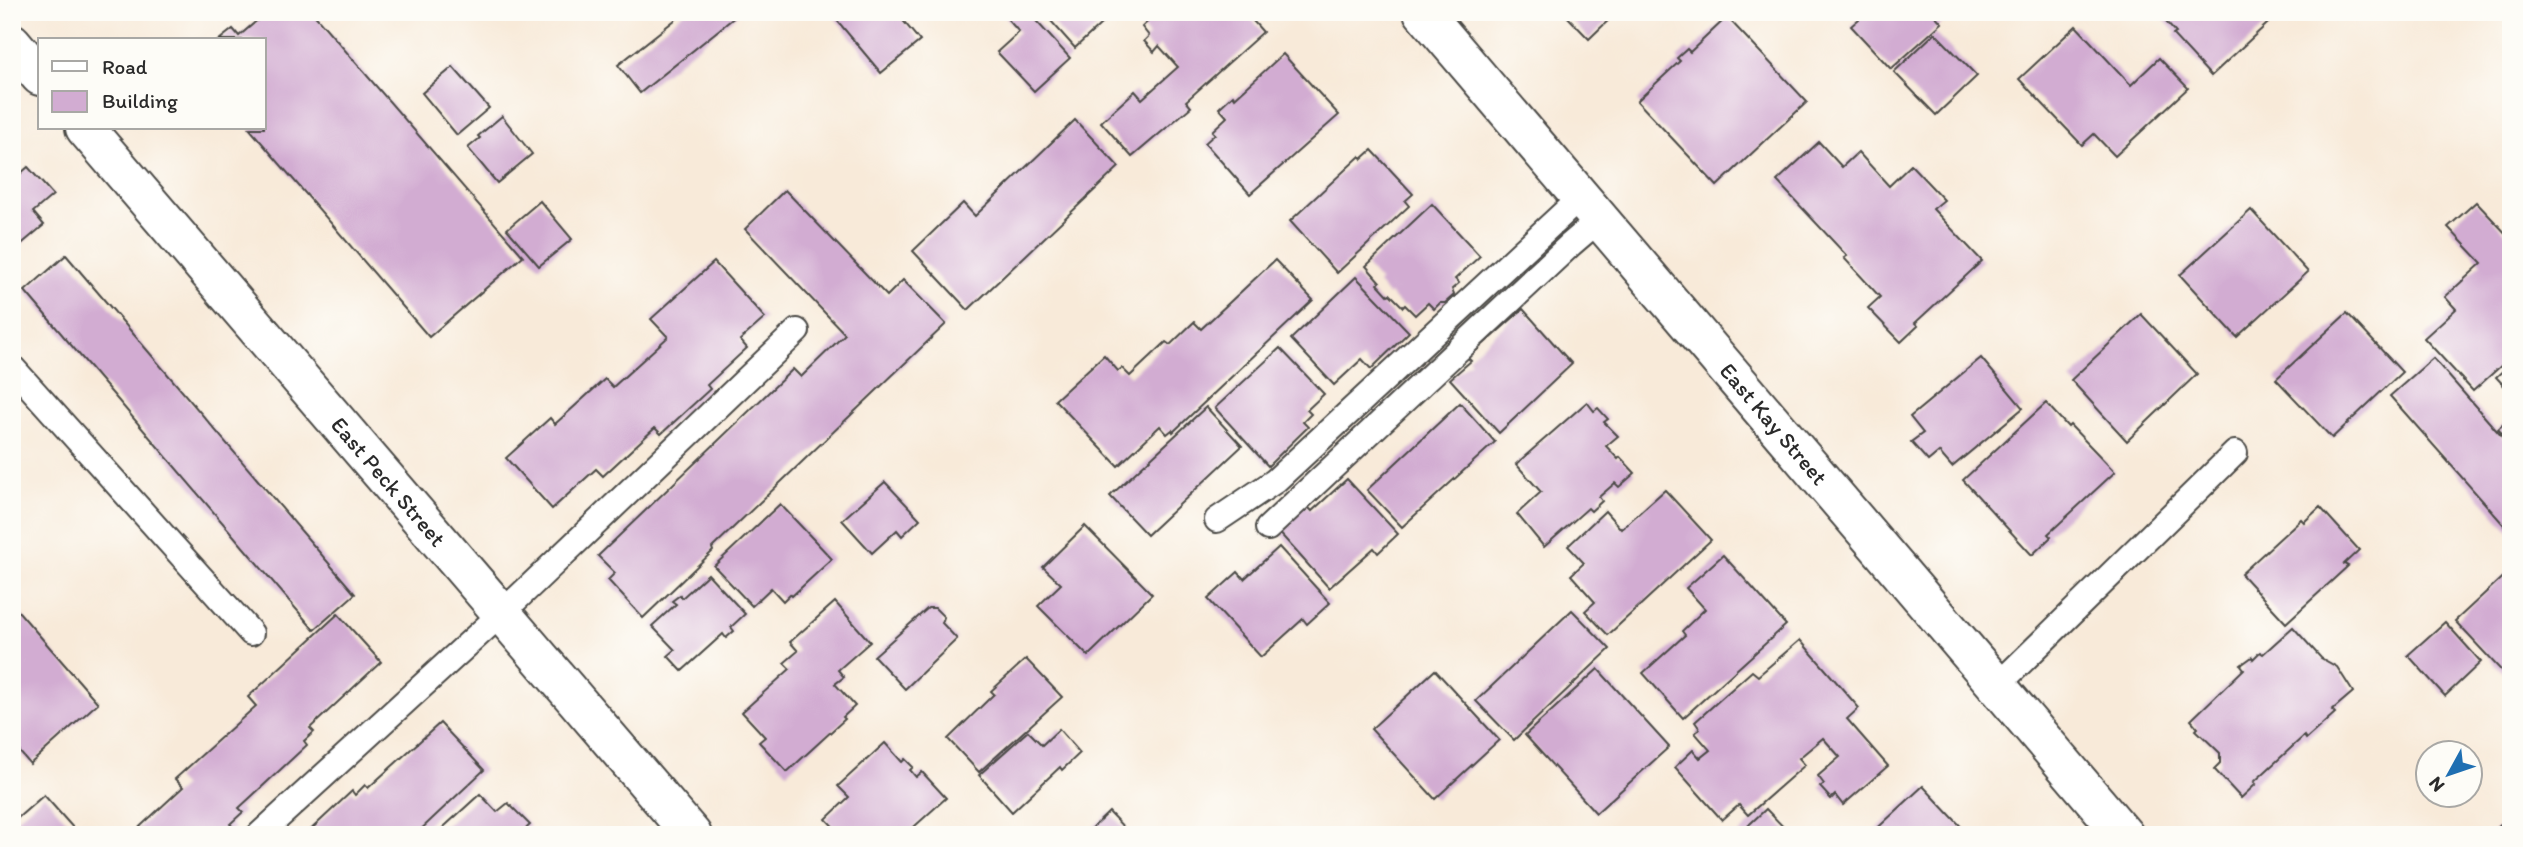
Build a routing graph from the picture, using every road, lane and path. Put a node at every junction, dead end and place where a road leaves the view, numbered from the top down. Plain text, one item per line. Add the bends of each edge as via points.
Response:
1 (1423, 12) edge
2 (12, 43) edge
3 (38, 74) edge
4 (87, 130) edge
5 (1590, 209) junction
6 (797, 331) dead end
7 (12, 367) edge
8 (2235, 453) dead end
9 (1217, 520) dead end
10 (1268, 528) dead end
11 (502, 613) junction
12 (251, 633) dead end
13 (1997, 686) junction
14 (259, 835) edge
15 (692, 835) edge
16 (2123, 835) edge

1 - 5 street, East Kay Street
2 - 3 street
4 - 11 street, East Peck Street
5 - 9 lane via 1275,481
5 - 10 lane via 1564,250
5 - 13 street, East Kay Street
6 - 11 lane
7 - 12 lane
8 - 13 lane
11 - 14 lane
11 - 15 street, East Peck Street
13 - 16 street, East Kay Street

